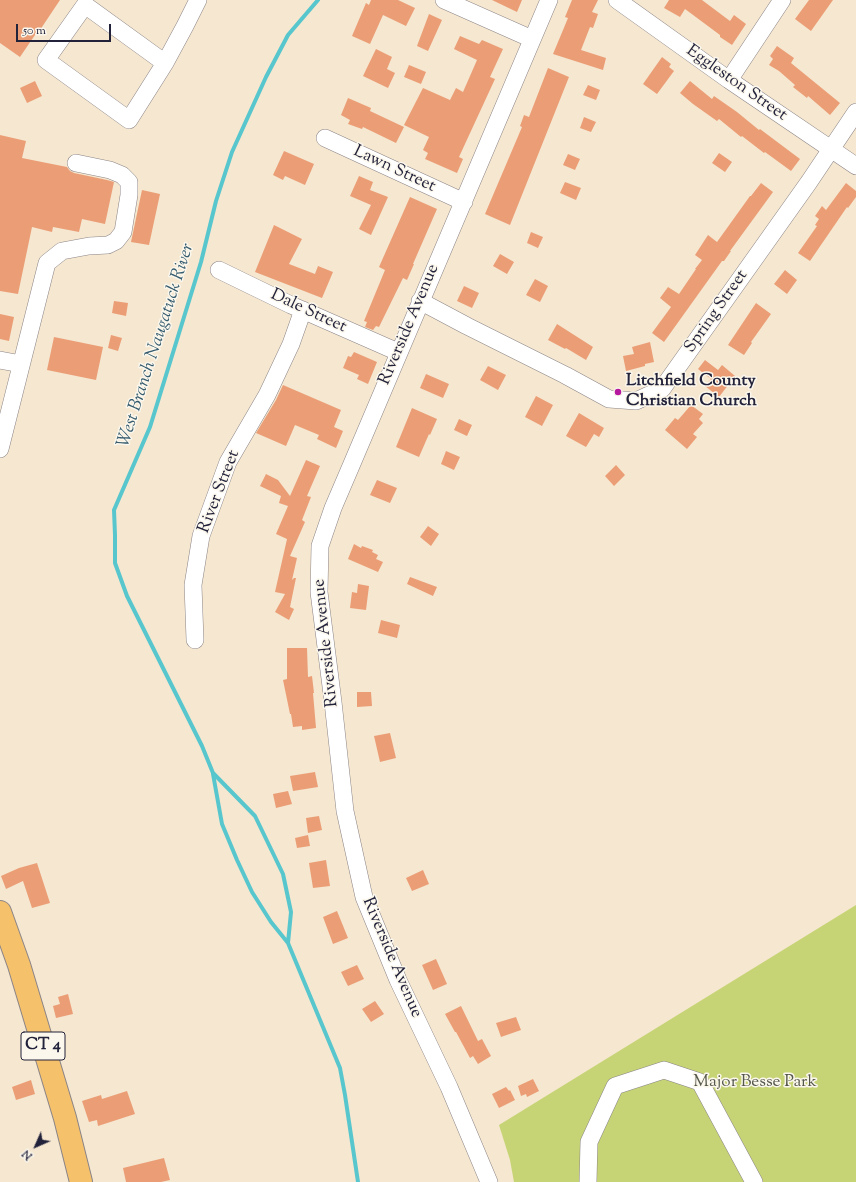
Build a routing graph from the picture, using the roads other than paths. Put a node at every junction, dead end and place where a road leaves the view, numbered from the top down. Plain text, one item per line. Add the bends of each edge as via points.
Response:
1 (198, 0) edge
2 (444, 0) edge
3 (548, 0) edge
4 (617, 0) edge
5 (782, 0) edge
6 (84, 3) edge
7 (532, 39) junction
8 (165, 62) junction
9 (729, 80) junction
10 (856, 112) edge
11 (325, 138) dead end
12 (832, 148) junction
13 (76, 163) dead end
14 (856, 166) edge
15 (464, 202) junction
16 (219, 270) dead end
17 (420, 300) junction
18 (303, 310) junction
19 (398, 352) junction
20 (0, 360) edge
21 (21, 364) junction
22 (0, 449) edge
23 (195, 640) dead end
24 (0, 912) edge
25 (80, 1182) edge
26 (489, 1182) edge
27 (588, 1182) edge
28 (754, 1182) edge

1 - 8 street
2 - 7 street
3 - 7 street, Riverside Avenue
4 - 9 street, Eggleston Street
5 - 9 street
6 - 8 street
6 - 8 street via 46,60 130,120
7 - 15 street, Riverside Avenue
9 - 12 street, Eggleston Street
10 - 12 street, Spring Street
11 - 15 street, Lawn Street
12 - 14 street, Eggleston Street
12 - 17 street, Spring Street via 662,389 636,401 609,399
13 - 21 street via 110,170 122,175 128,182 129,195 123,232 108,246 89,246 62,251 47,263
15 - 17 street, Riverside Avenue
16 - 18 street, Dale Street
17 - 19 street, Riverside Avenue
18 - 19 street, Dale Street
18 - 23 street, River Street via 291,344 267,395 228,462 201,536 193,586
19 - 26 street, Riverside Avenue via 333,508 320,546 319,592 345,810 364,898
20 - 21 street
21 - 22 street
24 - 25 main road, CT 4 via 19,965 65,1118
27 - 28 street via 590,1142 615,1086 664,1070 700,1082

